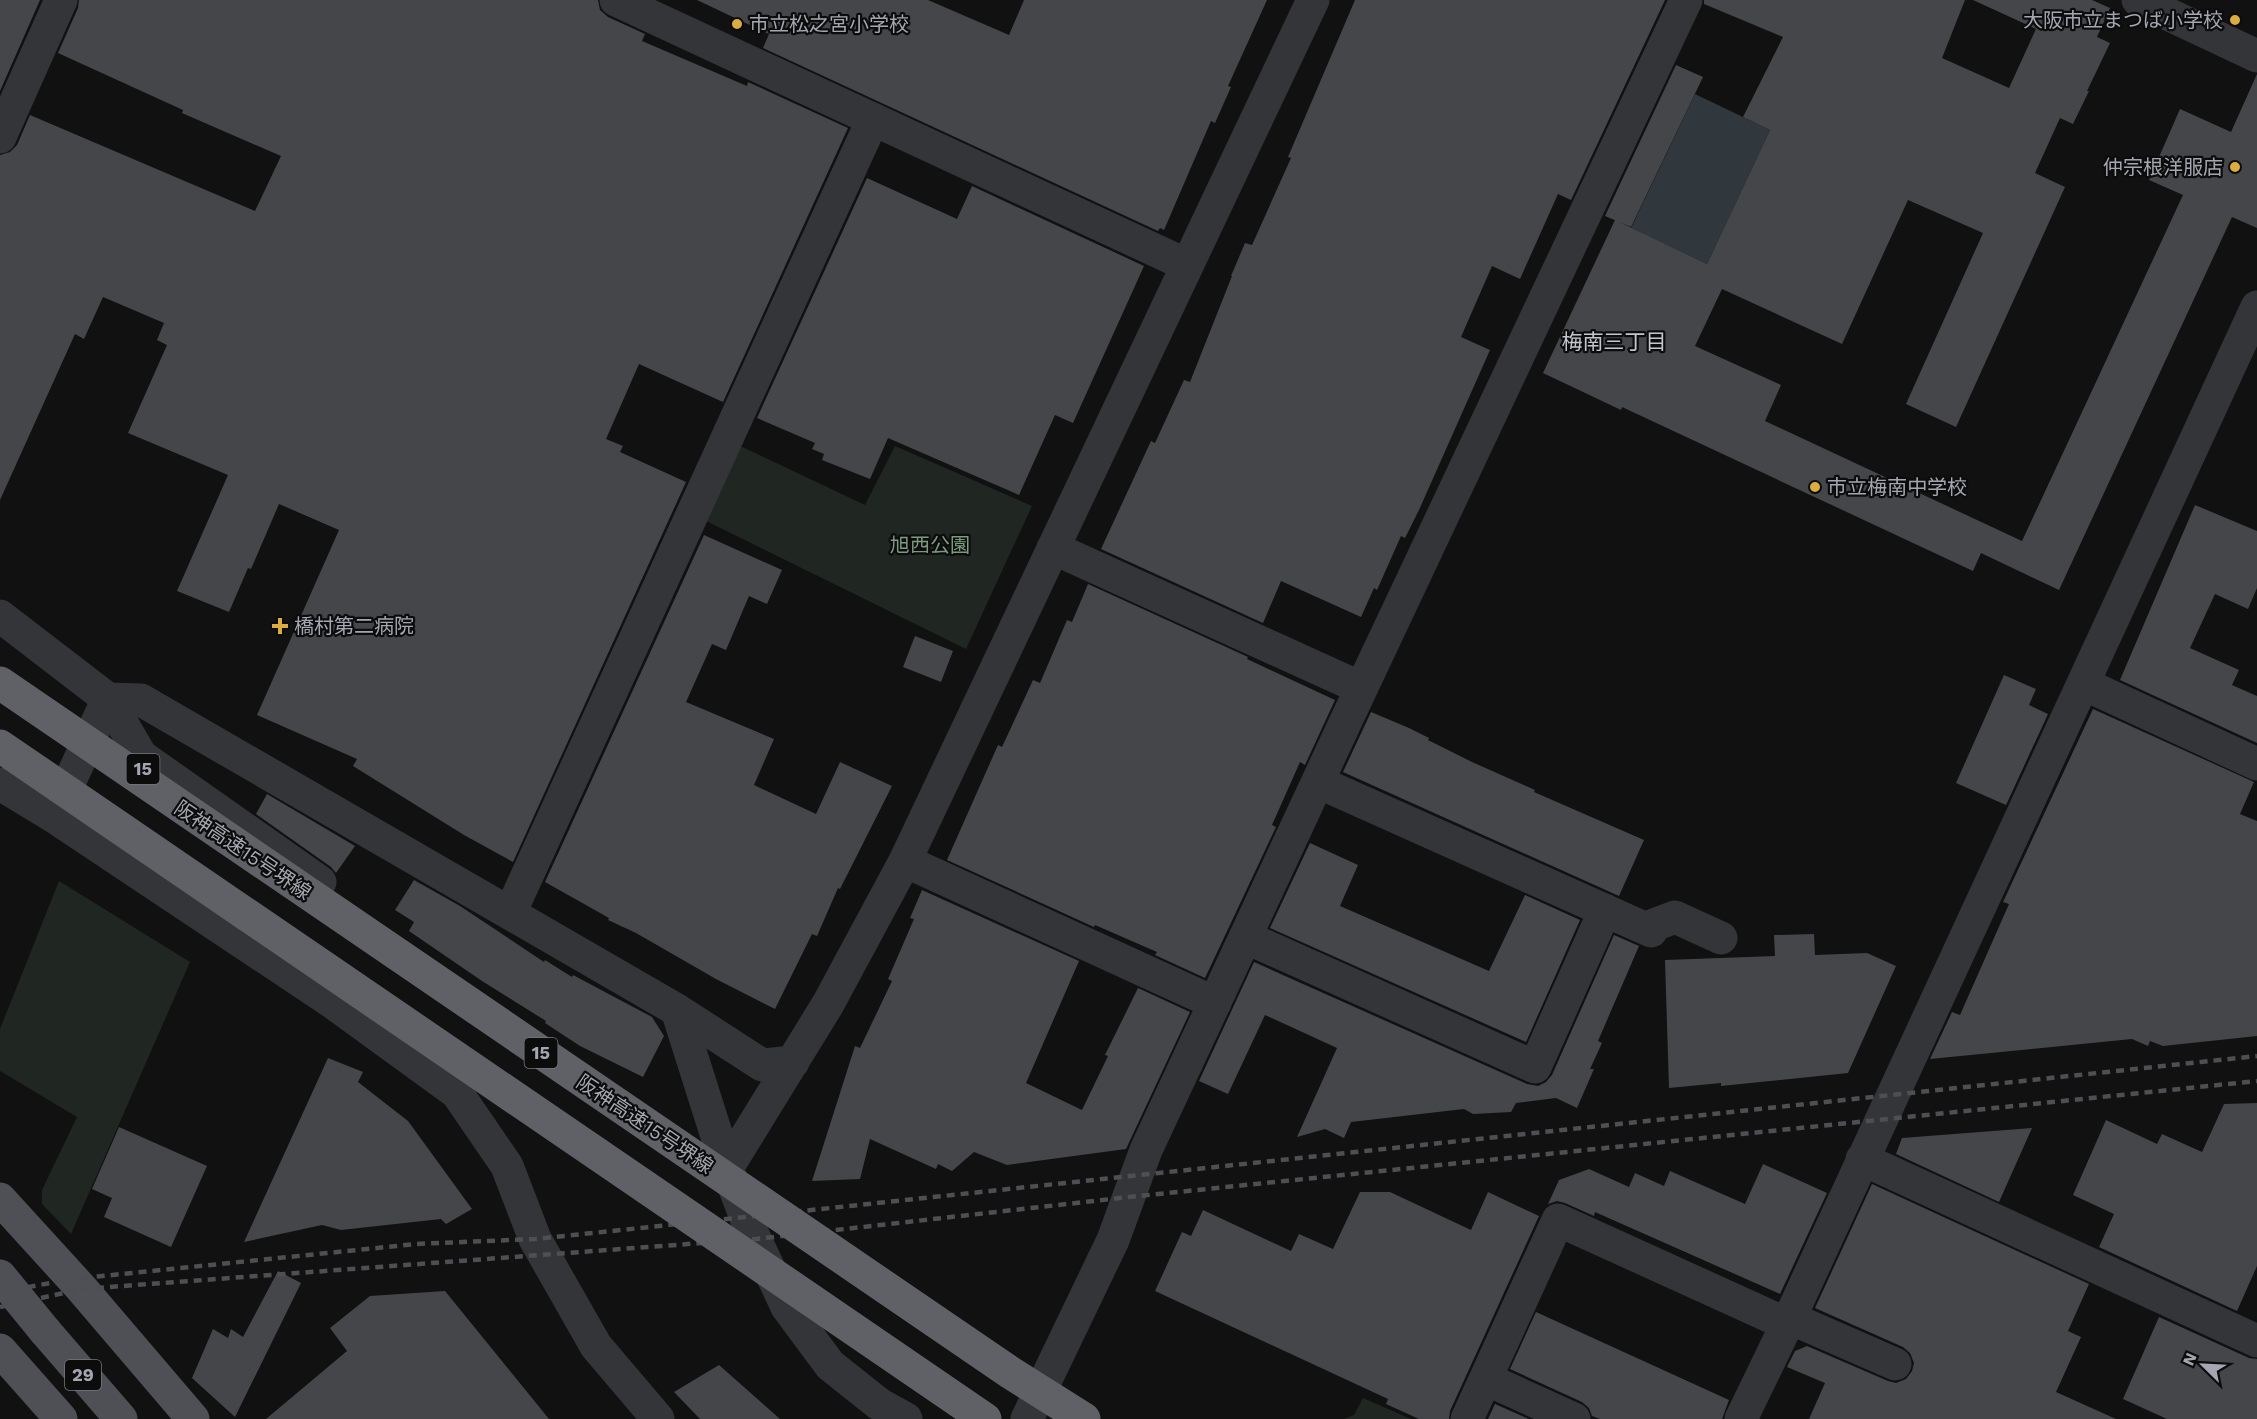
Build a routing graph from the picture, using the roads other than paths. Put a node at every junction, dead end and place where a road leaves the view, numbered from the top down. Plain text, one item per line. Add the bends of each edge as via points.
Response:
1 (62, 0) edge
2 (616, 0) edge
3 (1313, 0) edge
4 (1686, 0) edge
5 (2138, 0) edge
6 (2257, 56) edge
7 (873, 119) junction
8 (0, 137) edge
9 (1187, 265) junction
10 (2257, 307) edge
11 (1053, 548) junction
12 (0, 616) edge
13 (0, 667) edge
14 (0, 683) edge
15 (2084, 684) junction
16 (1361, 688) junction
17 (108, 699) junction
18 (0, 746) edge
19 (2257, 764) edge
20 (1318, 782) junction
21 (0, 784) edge
22 (53, 816) junction
23 (905, 861) junction
24 (282, 877) junction
25 (1605, 910) junction
26 (510, 913) junction
27 (1245, 937) junction
28 (1721, 938) dead end
29 (1215, 1003) junction
30 (677, 1010) junction
31 (793, 1062) junction
32 (1862, 1159) junction
33 (727, 1168) junction
34 (0, 1199) edge
35 (0, 1276) edge
36 (1788, 1321) junction
37 (2257, 1341) edge
38 (0, 1350) edge
39 (1894, 1364) dead end
40 (1485, 1379) junction
41 (61, 1419) edge
42 (121, 1419) edge
43 (193, 1419) edge
44 (658, 1419) edge
45 (906, 1419) edge
46 (985, 1419) edge
47 (1027, 1419) edge
48 (1084, 1419) edge
49 (1467, 1419) edge
50 (1574, 1419) edge
51 (1741, 1419) edge

1 - 8 street
2 - 7 street
3 - 9 street
4 - 16 street
5 - 6 street
7 - 9 street
7 - 26 street
9 - 11 street
10 - 15 street
11 - 16 street
11 - 23 street
12 - 17 street
13 - 24 highway, 15, bridge via 157,778
14 - 24 highway, 阪神高速15号堺線 / 15, bridge
15 - 19 street
15 - 32 street
16 - 20 street
17 - 22 street
17 - 26 street via 141,700
17 - 33 street via 141,756
18 - 46 highway, bridge
20 - 25 street
20 - 27 street
21 - 22 street
22 - 44 street via 332,1002 457,1093 507,1166 535,1239 596,1346
23 - 29 street
23 - 31 street
24 - 48 highway, 阪神高速15号堺線 / 15, bridge via 1011,1374
25 - 27 street via 1535,1067
25 - 28 street via 1651,931 1654,925 1675,917
26 - 30 street
27 - 29 street
29 - 47 street via 1146,1150 1113,1240
30 - 31 street via 762,1065
30 - 33 street
31 - 33 street
32 - 36 street
32 - 37 street
33 - 45 street via 787,1307 830,1365 879,1404
34 - 43 main road
35 - 42 main road, 29, bridge
36 - 39 street
36 - 40 street via 1558,1220
36 - 51 street
38 - 41 main road
40 - 49 street
40 - 50 street

